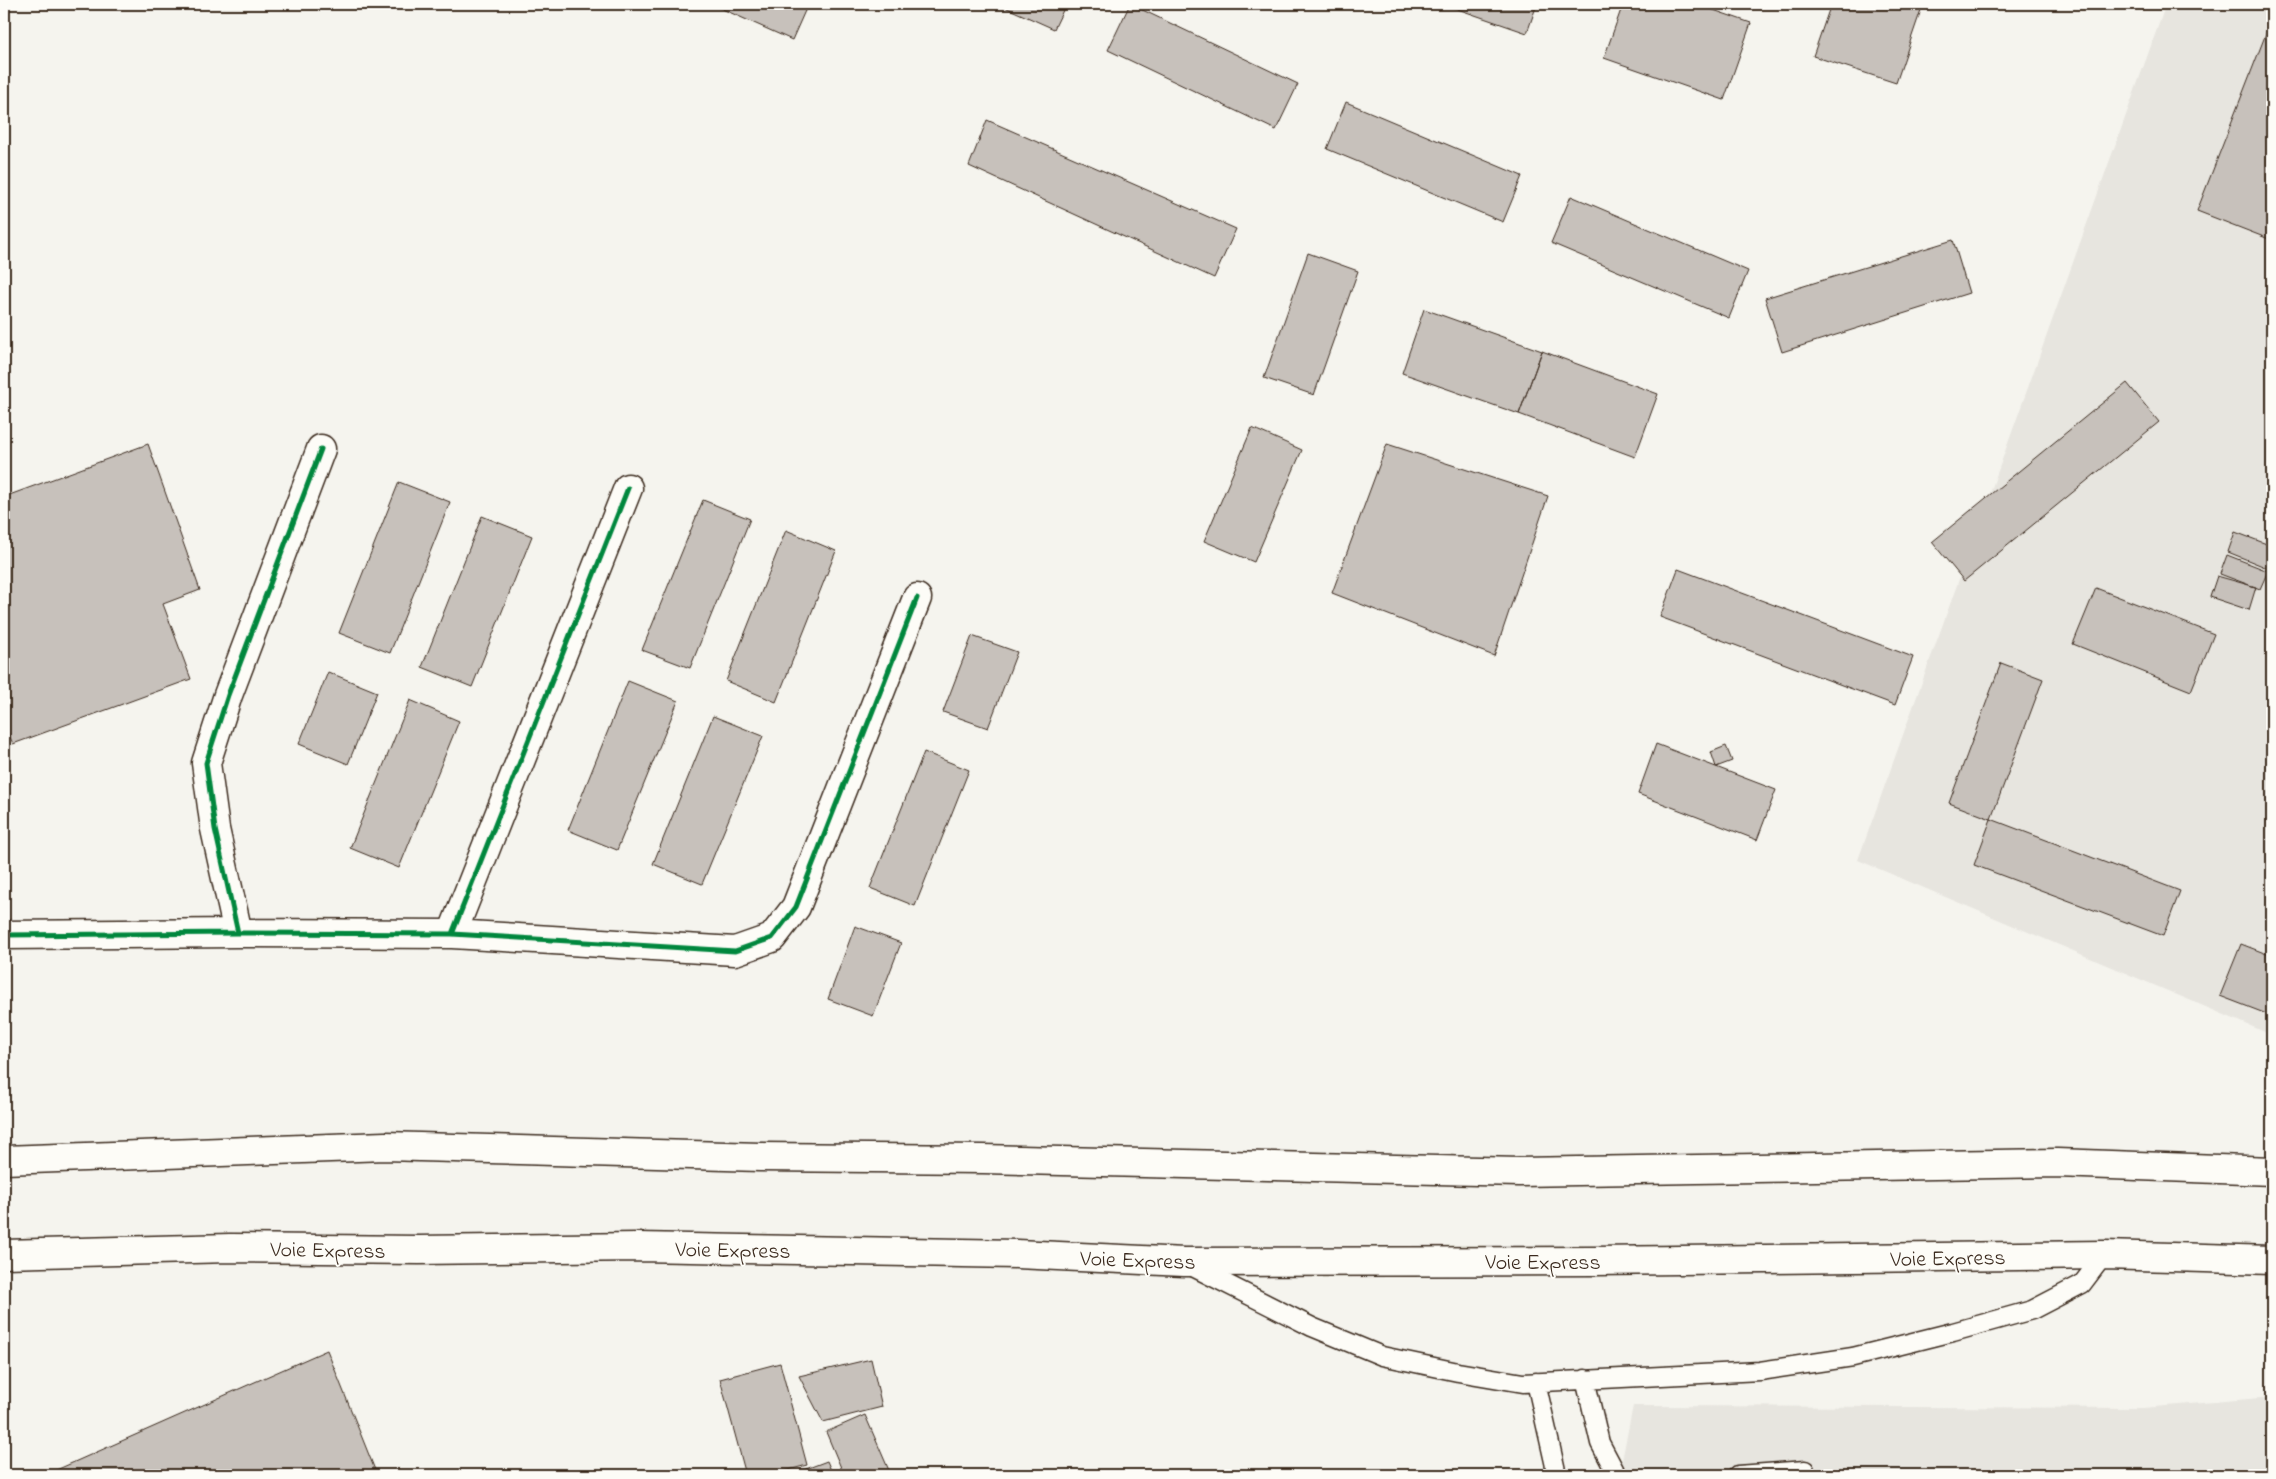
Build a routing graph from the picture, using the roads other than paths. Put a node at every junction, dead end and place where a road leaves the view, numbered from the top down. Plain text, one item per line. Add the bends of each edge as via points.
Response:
1 (321, 449) dead end
2 (628, 488) dead end
3 (917, 598) dead end
4 (238, 933) junction
5 (452, 934) junction
6 (4, 935) edge
7 (4, 1160) edge
8 (2272, 1171) edge
9 (4, 1254) edge
10 (2104, 1255) junction
11 (2272, 1260) edge
12 (1184, 1262) junction
13 (1585, 1379) junction
14 (1536, 1382) junction
15 (1805, 1470) dead end
16 (1557, 1475) edge
17 (1617, 1475) edge
18 (1738, 1475) edge

1 - 4 main road via 228,695 206,763 215,829
2 - 5 main road
3 - 5 main road via 796,906 772,938 735,951
4 - 5 main road
4 - 6 main road
7 - 8 main road via 385,1146 760,1158 983,1159 1509,1172 2057,1162
9 - 12 main road, Voie Express via 230,1248 638,1247 1017,1254
10 - 11 main road, Voie Express
10 - 12 main road, Voie Express
10 - 13 lane via 2082,1284 2032,1310 1853,1357 1760,1371
12 - 14 lane via 1312,1327 1382,1356 1458,1372 1524,1383
13 - 14 lane
13 - 17 lane via 1600,1443
14 - 16 lane
15 - 18 lane

